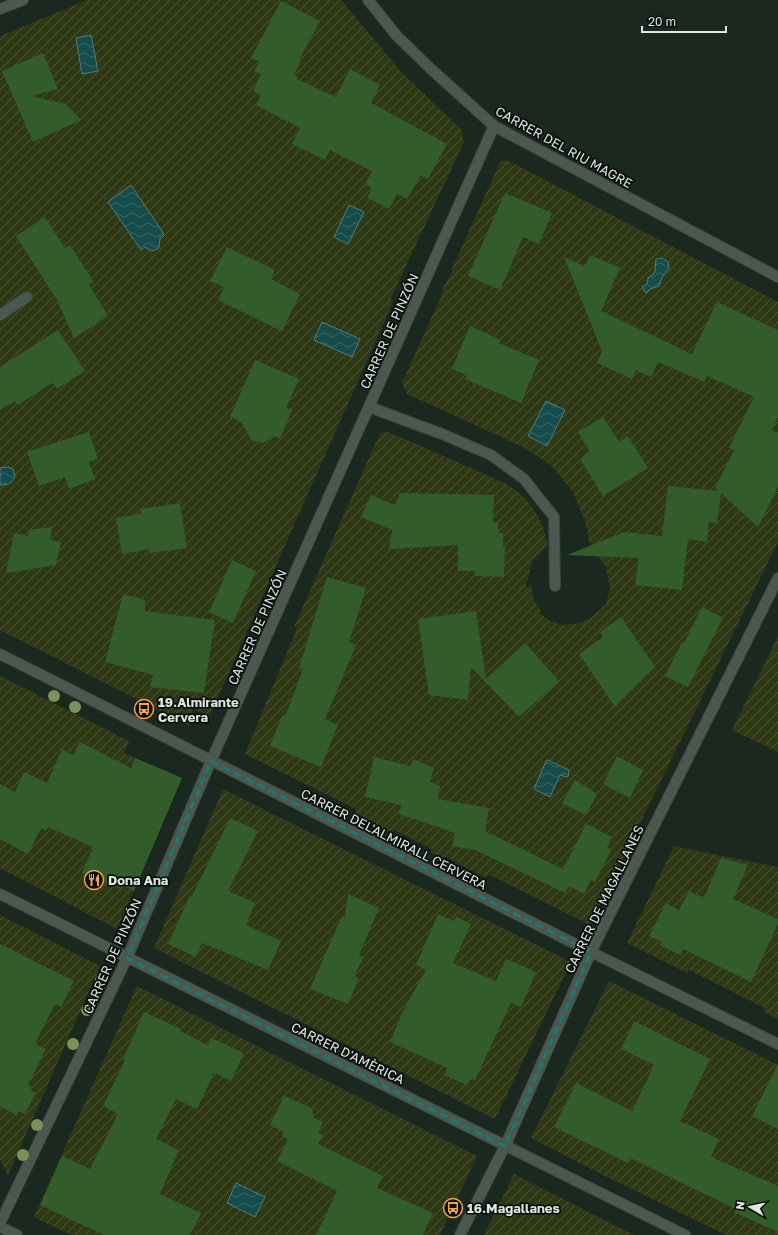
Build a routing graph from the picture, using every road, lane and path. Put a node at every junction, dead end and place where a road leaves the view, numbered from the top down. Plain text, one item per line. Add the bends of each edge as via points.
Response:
1 (23, 0) edge
2 (368, 0) edge
3 (0, 9) edge
4 (494, 126) junction
5 (778, 277) edge
6 (27, 297) dead end
7 (0, 315) edge
8 (369, 407) junction
9 (778, 578) edge
10 (555, 586) dead end
11 (0, 654) edge
12 (211, 761) junction
13 (0, 894) edge
14 (591, 952) junction
15 (127, 958) junction
16 (778, 1044) edge
17 (505, 1146) junction
18 (0, 1224) edge
19 (0, 1227) edge
20 (17, 1235) edge
21 (460, 1235) edge
22 (685, 1235) edge

1 - 3 street
2 - 4 street, CARRER DEL RIU MAGRE via 403,42
4 - 5 street, CARRER DEL RIU MAGRE
4 - 8 street, CARRER DE PINZÓN
6 - 7 street
8 - 10 street via 491,455 524,478 554,517
8 - 12 street, CARRER DE PINZÓN
9 - 14 street, CARRER DE MAGALLANES
11 - 12 street, CARRER DEL'ALMIRALL CERVERA
12 - 14 street, CARRER DEL'ALMIRALL CERVERA
12 - 15 street, CARRER DE PINZÓN
13 - 15 street, CARRER D'AMÈRICA
14 - 16 street, CARRER DEL'ALMIRALL CERVERA
14 - 17 street, CARRER DE MAGALLANES
15 - 17 street, CARRER D'AMÈRICA
15 - 18 street, CARRER DE PINZÓN
17 - 21 street, CARRER DE MAGALLANES
17 - 22 street, CARRER D'AMÈRICA
19 - 20 street

